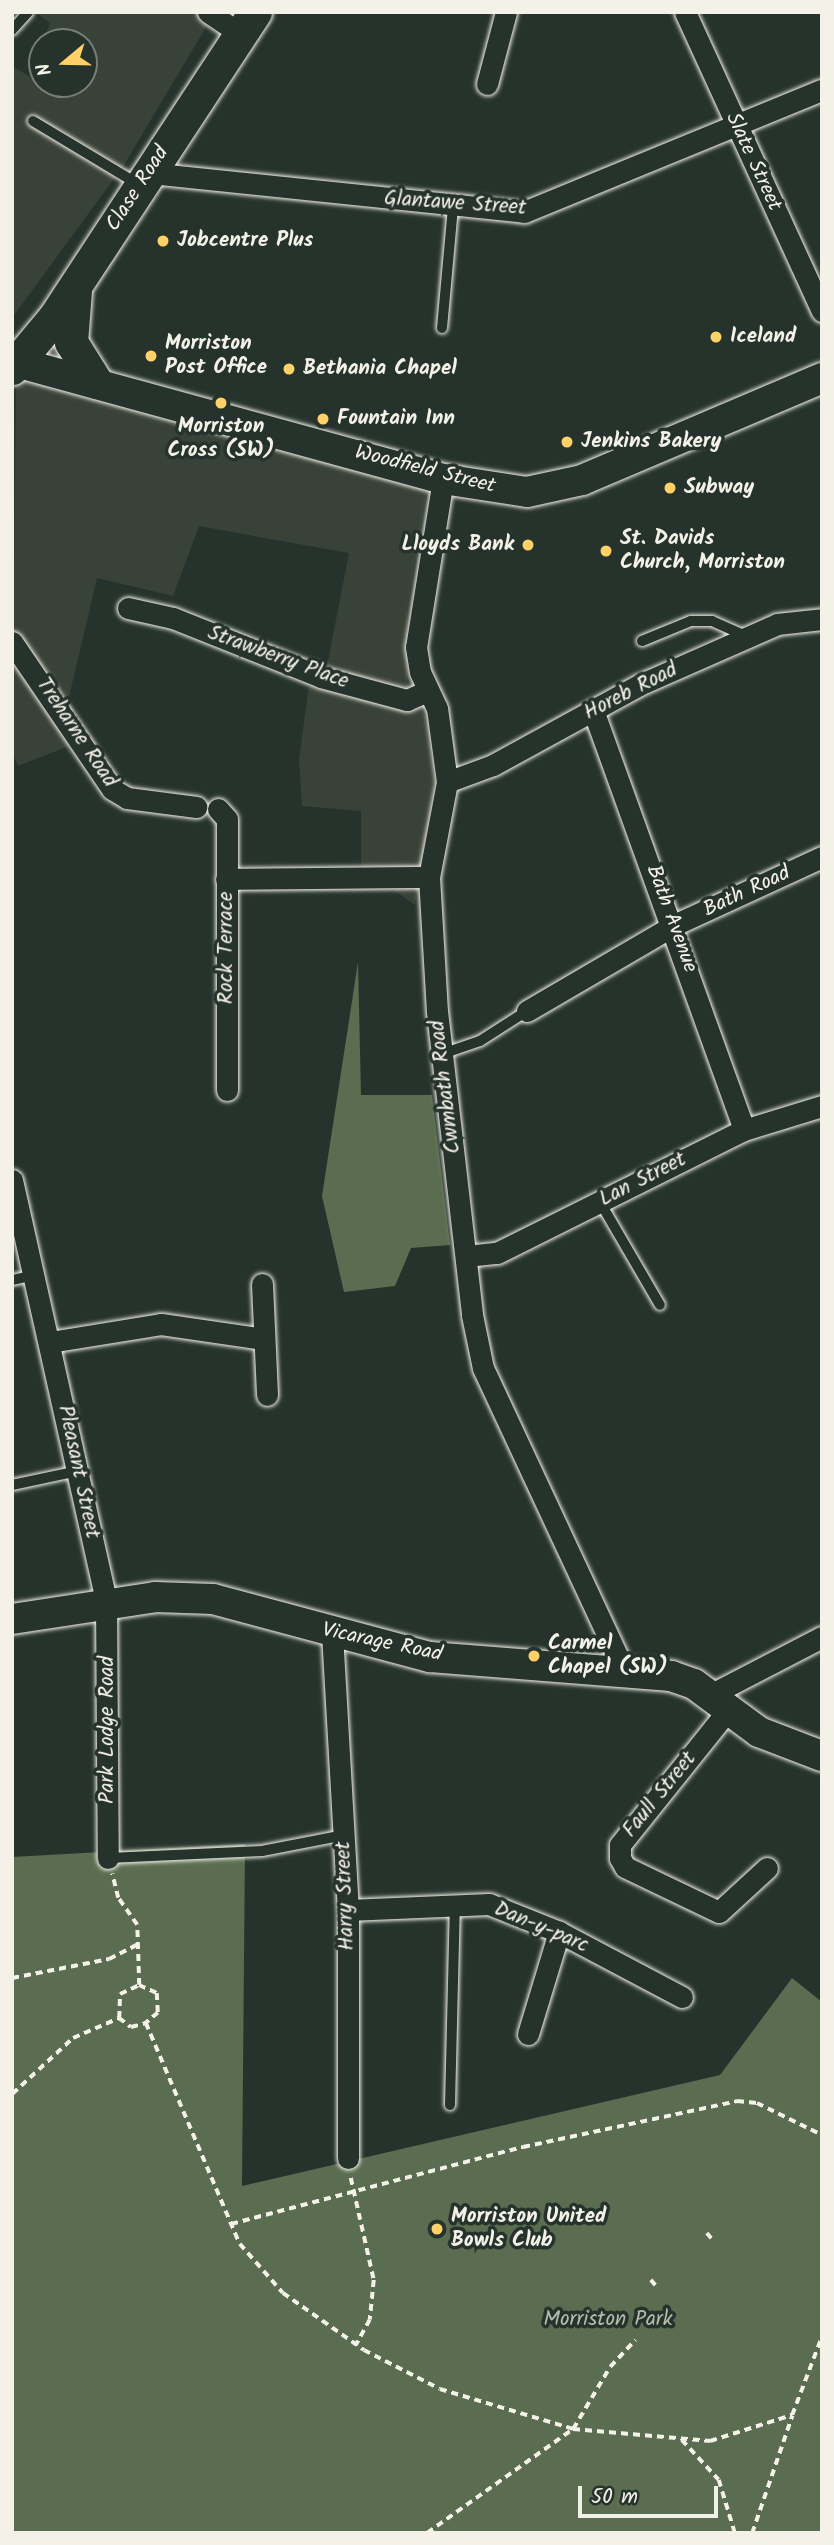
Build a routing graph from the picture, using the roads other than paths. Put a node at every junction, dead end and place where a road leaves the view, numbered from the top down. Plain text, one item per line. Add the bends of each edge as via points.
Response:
1 (28, 12) edge
2 (208, 12) edge
3 (506, 12) edge
4 (685, 12) edge
5 (248, 23) edge
6 (12, 30) edge
7 (487, 84) dead end
8 (822, 90) edge
9 (33, 121) dead end
10 (738, 127) junction
11 (145, 179) junction
12 (453, 207) junction
13 (77, 282) junction
14 (822, 311) edge
15 (442, 328) dead end
16 (14, 364) edge
17 (822, 378) edge
18 (96, 382) junction
19 (443, 478) junction
20 (128, 608) dead end
21 (822, 619) edge
22 (747, 637) junction
23 (642, 641) dead end
24 (12, 642) edge
25 (427, 691) junction
26 (593, 710) junction
27 (447, 782) junction
28 (196, 807) dead end
29 (218, 809) dead end
30 (822, 857) edge
31 (429, 877) junction
32 (226, 879) junction
33 (674, 925) junction
34 (527, 1011) joint
35 (442, 1054) junction
36 (227, 1090) dead end
37 (822, 1106) edge
38 (744, 1130) junction
39 (12, 1180) edge
40 (600, 1202) junction
41 (466, 1256) junction
42 (35, 1275) junction
43 (12, 1280) edge
44 (262, 1284) dead end
45 (660, 1306) dead end
46 (264, 1339) junction
47 (50, 1342) junction
48 (267, 1395) dead end
49 (78, 1471) junction
50 (12, 1485) edge
51 (106, 1601) junction
52 (12, 1619) edge
53 (332, 1633) junction
54 (822, 1637) edge
55 (624, 1671) junction
56 (719, 1702) junction
57 (822, 1756) edge
58 (344, 1835) junction
59 (108, 1858) joint
60 (767, 1868) dead end
61 (455, 1903) junction
62 (348, 1910) junction
63 (559, 1932) junction
64 (682, 1997) dead end
65 (528, 2034) dead end
66 (450, 2105) dead end
67 (348, 2158) dead end

1 - 6 lane
2 - 5 street
3 - 7 street
4 - 10 street, Slate Street
5 - 11 main road, Clase Road
8 - 10 street, Glantawe Street
9 - 11 lane
10 - 12 street, Glantawe Street via 550,206 524,212
10 - 14 street, Slate Street
11 - 12 street, Glantawe Street
11 - 13 main road, Clase Road
12 - 15 lane
13 - 16 main road, Clase Road
13 - 18 main road via 71,342
16 - 18 main road, Woodfield Street
17 - 19 main road, Woodfield Street via 551,489 515,491
18 - 19 main road, Woodfield Street
19 - 25 street, Cwmbath Road via 418,606 416,647
20 - 25 street, Strawberry Place via 173,618 321,677 407,700
21 - 22 street, Horeb Road via 777,624
22 - 23 lane via 712,621 691,621
22 - 26 street, Horeb Road
24 - 28 street, Treharne Road via 111,789 127,798
25 - 27 street, Cwmbath Road via 438,708
26 - 27 street, Horeb Road via 494,765
26 - 33 street, Bath Avenue
27 - 31 street, Cwmbath Road
29 - 32 street, Rock Terrace via 227,819
30 - 33 street, Bath Road
31 - 32 street
31 - 35 street, Cwmbath Road
32 - 36 street, Rock Terrace
33 - 34 street, Bath Road
33 - 38 street, Bath Avenue
34 - 35 lane via 480,1041
35 - 41 street, Cwmbath Road
37 - 38 street, Lan Street
38 - 40 street, Lan Street
39 - 42 street
40 - 41 street, Lan Street via 497,1253
40 - 45 lane
41 - 55 street, Cwmbath Road via 483,1368
42 - 43 lane
42 - 47 street, Pleasant Street
44 - 46 street
46 - 47 street via 171,1324
46 - 48 street
47 - 49 street, Pleasant Street
49 - 50 lane
49 - 51 street, Pleasant Street
51 - 52 main road, Vicarage Road
51 - 53 main road, Vicarage Road via 213,1599
51 - 59 street, Park Lodge Road
53 - 55 main road, Vicarage Road via 430,1657
53 - 58 street, Harry Street
54 - 56 street
55 - 56 main road, Vicarage Road via 671,1676
56 - 57 main road, Vicarage Road via 759,1732
56 - 60 street, Faull Street via 620,1845 625,1867 719,1912
58 - 59 lane via 262,1851
58 - 62 street, Harry Street
61 - 62 street, Dan-y-parc
61 - 63 street, Dan-y-parc via 489,1904
61 - 66 lane
62 - 67 street, Harry Street
63 - 64 street, Dan-y-parc
63 - 65 street

